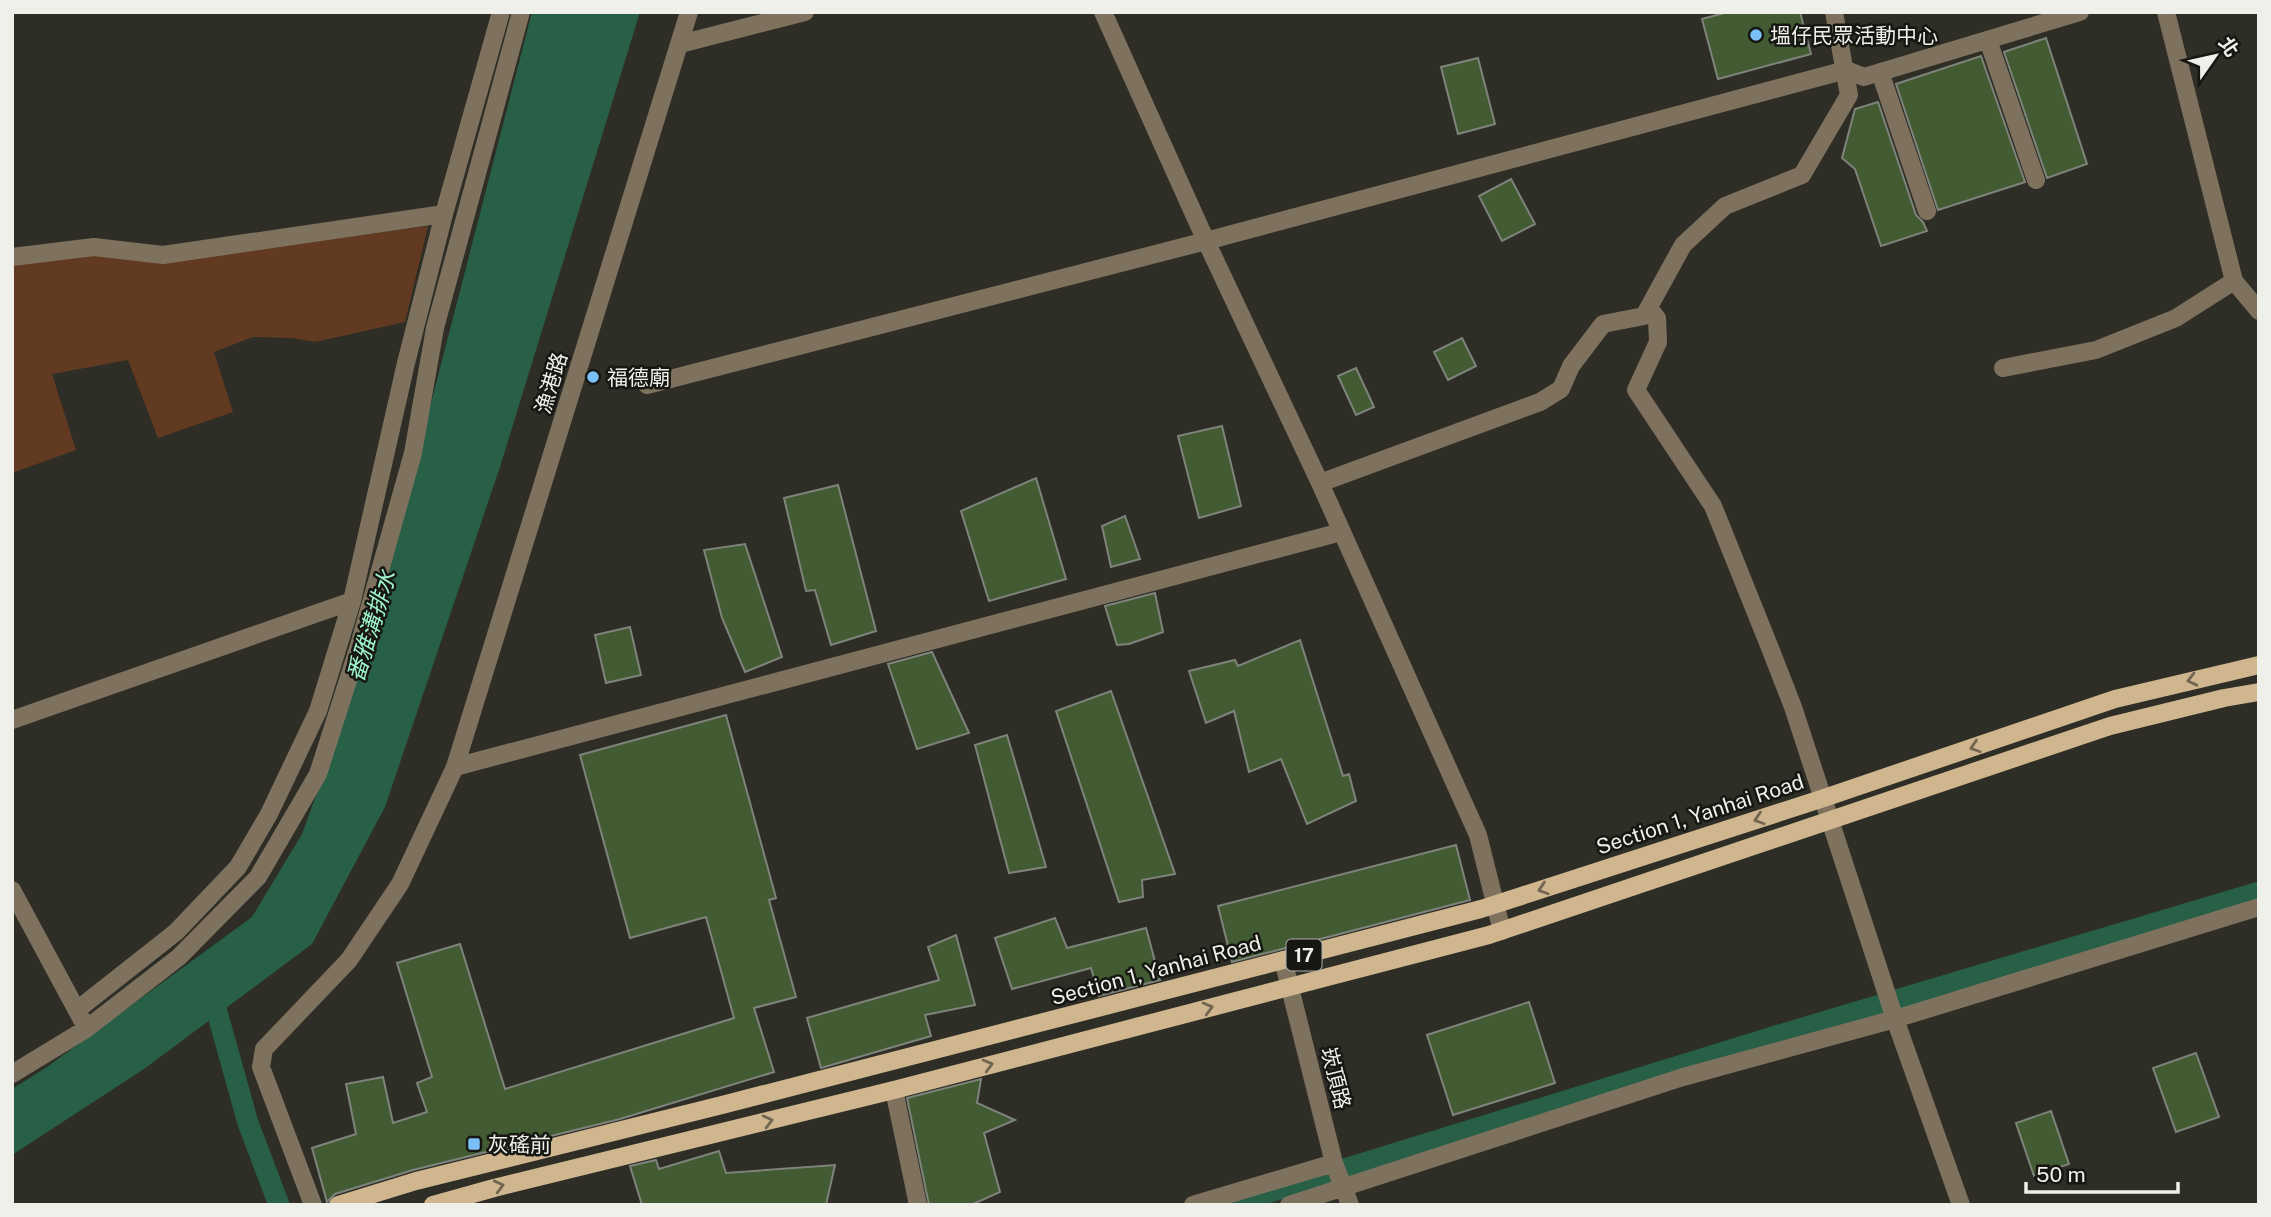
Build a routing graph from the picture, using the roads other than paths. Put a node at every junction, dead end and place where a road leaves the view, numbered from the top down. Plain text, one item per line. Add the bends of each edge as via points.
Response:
1 (501, 12) edge
2 (521, 12) edge
3 (689, 12) edge
4 (805, 12) edge
5 (1104, 12) edge
6 (1834, 12) edge
7 (2080, 12) edge
8 (2166, 12) edge
9 (1988, 40) junction
10 (680, 44) junction
11 (1846, 70) junction
12 (1880, 72) junction
13 (2036, 180) dead end
14 (1927, 211) dead end
15 (444, 214) junction
16 (1206, 241) junction
17 (12, 257) edge
18 (2234, 281) junction
19 (1648, 308) junction
20 (2259, 311) edge
21 (2003, 368) dead end
22 (647, 385) dead end
23 (1320, 483) junction
24 (1341, 532) junction
25 (352, 601) junction
26 (2259, 666) edge
27 (2259, 692) edge
28 (12, 720) edge
29 (455, 767) junction
30 (1824, 797) junction
31 (1831, 819) junction
32 (12, 890) edge
33 (1494, 905) junction
34 (2259, 907) edge
35 (1502, 930) junction
36 (1283, 960) junction
37 (1289, 986) junction
38 (77, 1010) junction
39 (1895, 1019) junction
40 (86, 1029) junction
41 (921, 1054) junction
42 (12, 1074) edge
43 (926, 1082) junction
44 (894, 1090) junction
45 (722, 1105) junction
46 (728, 1130) junction
47 (1334, 1163) junction
48 (1347, 1196) edge
49 (313, 1205) edge
50 (338, 1205) edge
51 (433, 1205) edge
52 (918, 1205) edge
53 (1193, 1205) edge
54 (1289, 1205) edge
55 (1961, 1205) edge

1 - 15 street
2 - 40 street via 435,328 413,453 318,774 258,877 179,957
3 - 10 street, 漁港路
4 - 10 street
5 - 16 street
6 - 11 street
7 - 9 street
8 - 18 street
9 - 12 street
9 - 13 street
10 - 29 street, 漁港路
11 - 12 street via 1864,77
11 - 16 street
11 - 19 street via 1849,95 1802,175 1725,206 1683,245
12 - 14 street
15 - 17 street via 163,255 94,247
15 - 25 street
16 - 22 street
16 - 23 street
18 - 20 street
18 - 21 street via 2176,318 2096,351
19 - 23 street via 1644,316 1603,324 1571,366 1561,389 1540,402
19 - 30 street via 1657,318 1658,342 1636,390 1713,506
23 - 24 street
24 - 29 street
24 - 33 street via 1478,835
25 - 28 street
25 - 38 street via 318,711 238,867 176,932
26 -> 30 main road, Section 1, Yanhai Road / 17 via 2115,699
27 - 31 main road, 17 via 2109,726
29 - 49 street, 漁港路 via 400,884 349,960 264,1049 261,1067
30 - 31 street
30 -> 33 main road, Section 1, Yanhai Road / 17
31 - 35 main road, 17
31 - 39 street
32 - 38 street
33 - 35 street
33 - 36 main road, Section 1, Yanhai Road / 17
34 - 39 street
35 - 37 main road, 17
36 - 37 street, 崁頂路
36 - 41 main road, Section 1, Yanhai Road / 17
43 -> 37 main road, 17
37 - 47 street, 崁頂路
38 - 40 street
39 - 48 street via 1683,1077
39 - 55 street
40 - 42 street
41 - 43 main road
41 - 45 main road, Section 1, Yanhai Road / 17
43 - 44 main road, 17
46 -> 44 main road, 17
44 - 52 street
45 - 46 main road
45 - 50 main road, Section 1, Yanhai Road / 17 via 416,1181
51 -> 46 main road, 17
47 - 48 street, 崁頂路
47 - 53 street
48 - 54 street

